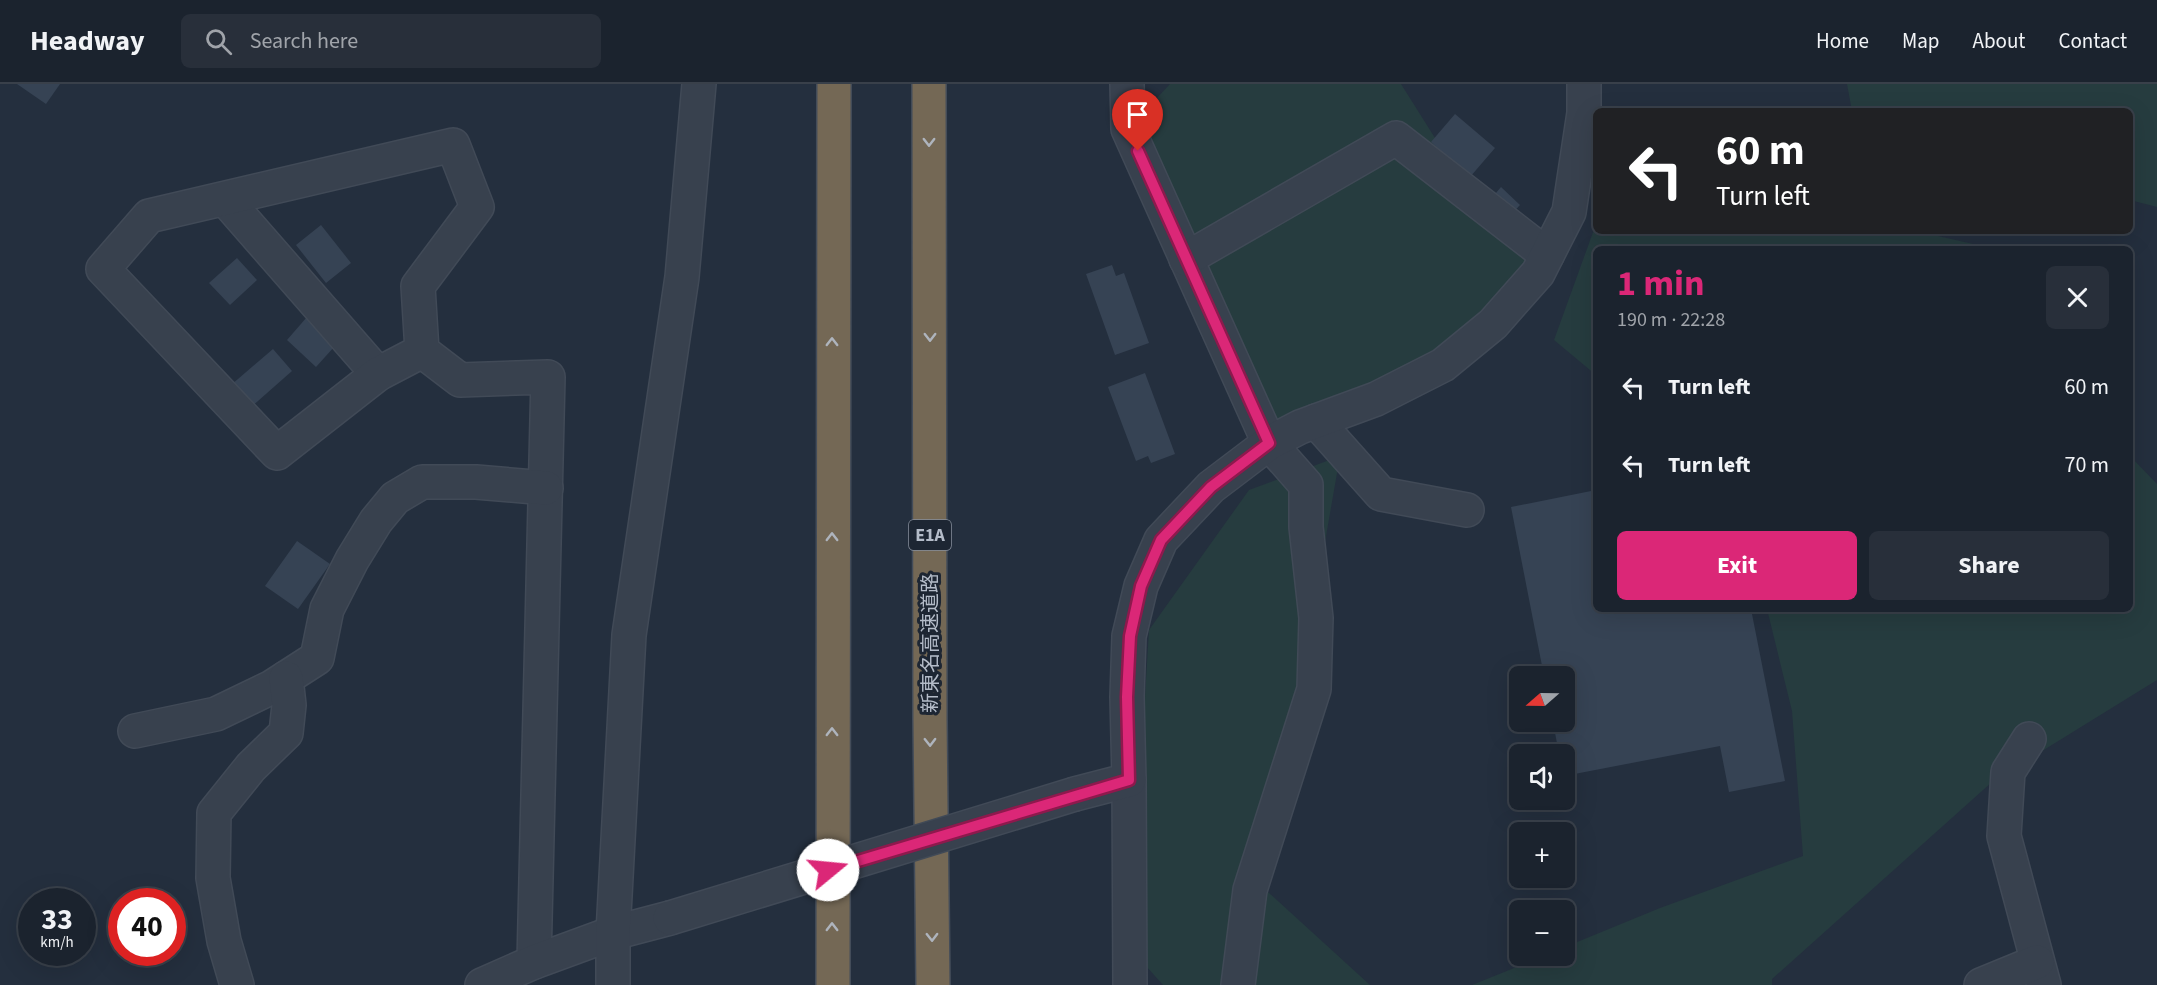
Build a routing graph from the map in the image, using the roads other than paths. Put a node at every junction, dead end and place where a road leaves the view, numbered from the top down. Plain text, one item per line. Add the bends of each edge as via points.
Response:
1 (699, 84) edge
2 (834, 84) edge
3 (929, 84) edge
4 (1127, 84) edge
5 (1584, 84) edge
6 (225, 199) junction
7 (1547, 255) junction
8 (1186, 259) junction
9 (422, 351) junction
10 (378, 374) junction
11 (1316, 421) junction
12 (1269, 443) junction
13 (546, 488) junction
14 (1467, 510) dead end
15 (286, 678) junction
16 (135, 731) dead end
17 (2028, 739) dead end
18 (1129, 780) junction
19 (613, 933) junction
20 (534, 962) junction
21 (2041, 974) edge
22 (237, 985) edge
23 (482, 985) edge
24 (613, 985) edge
25 (833, 985) edge
26 (933, 985) edge
27 (1130, 985) edge
28 (1238, 985) edge
29 (1981, 985) edge

1 - 19 street via 682,277 628,635
25 -> 2 highway
3 -> 26 highway, 新東名高速道路 / E1A
4 - 8 street via 1128,129
5 - 7 street via 1584,113 1569,212
6 - 9 street via 453,144 477,207 418,286
6 - 10 street
6 - 10 street via 149,216 103,269 277,453
7 - 8 street via 1396,138
7 - 11 street via 1539,273 1493,324 1443,364 1376,399
8 - 12 street
9 - 10 street
9 - 13 street via 460,380 548,376
11 - 12 street
11 - 14 street via 1381,494
12 - 18 street via 1211,487 1161,540 1141,586 1130,636
12 - 28 street via 1306,486 1306,527 1316,618 1314,690 1250,890
13 - 15 street via 422,482 395,498 352,560 327,609 317,658
13 - 20 street
15 - 16 street via 216,714
15 - 22 street via 286,733 251,767 214,813 213,878 224,941
17 - 21 street via 2008,772 2004,836
18 - 19 street, bridge
18 - 27 street
19 - 20 street
19 - 24 street
20 - 23 street
21 - 29 street

